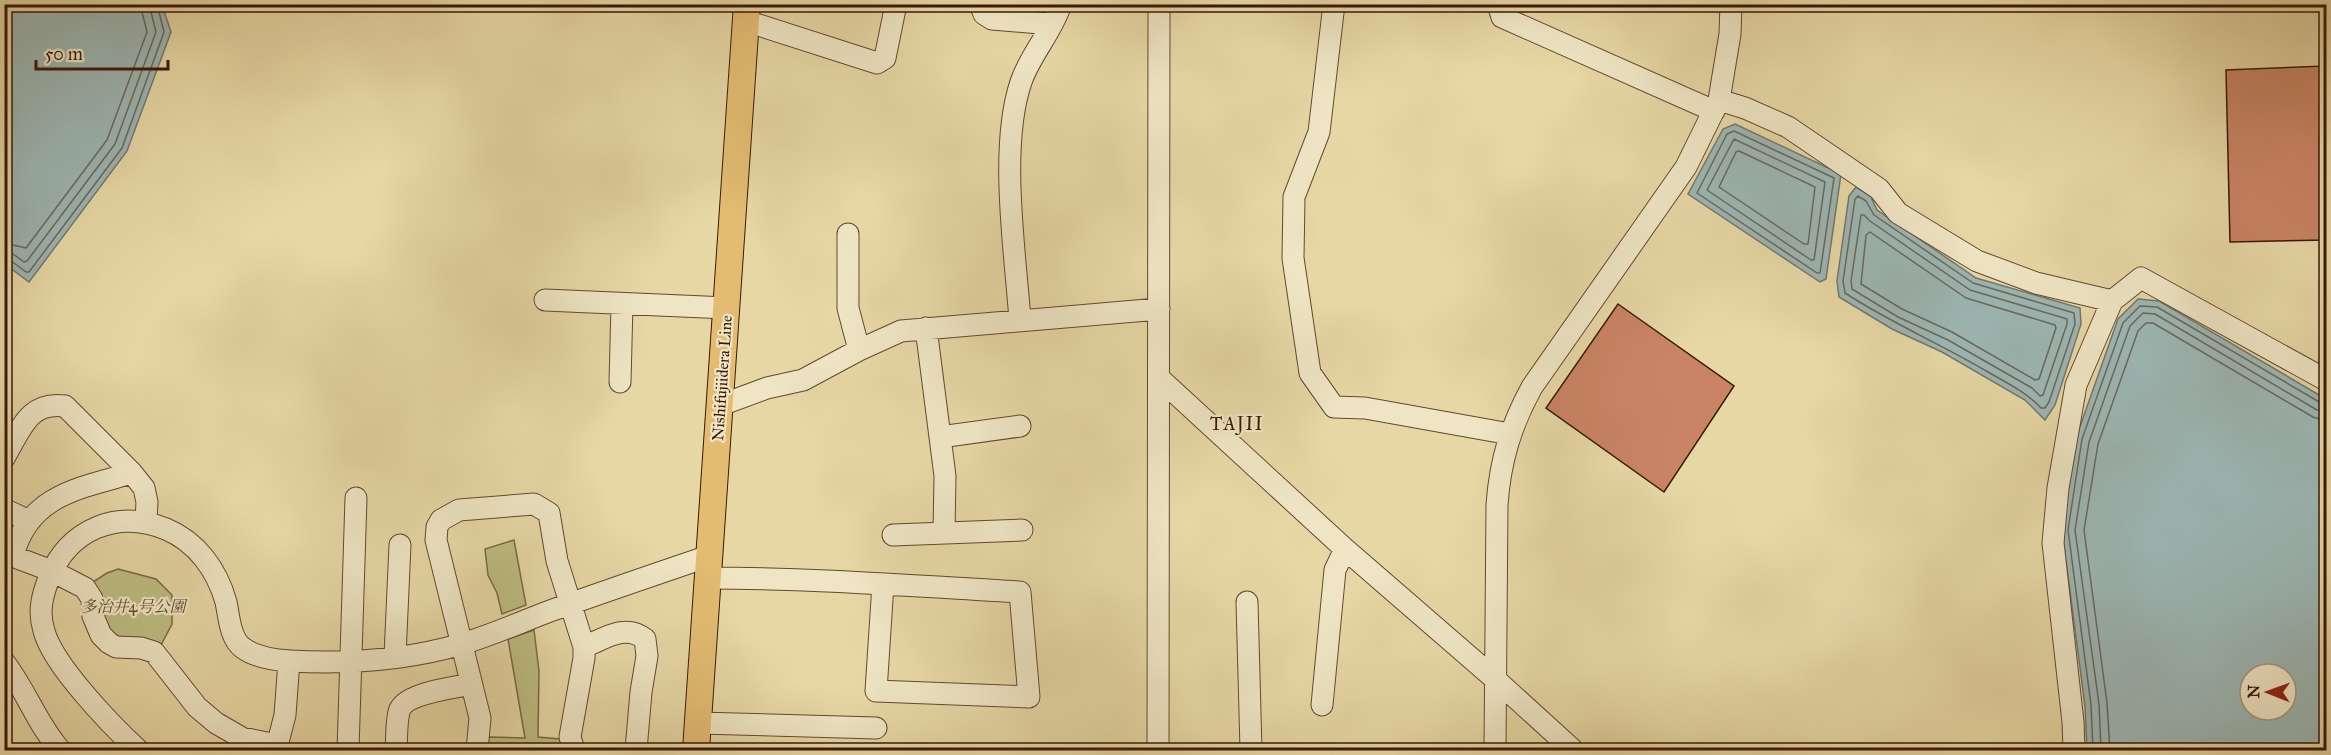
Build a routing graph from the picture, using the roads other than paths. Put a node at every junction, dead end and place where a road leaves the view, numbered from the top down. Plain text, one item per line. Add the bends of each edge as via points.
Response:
1 (896, 4) edge
2 (980, 4) edge
3 (1061, 4) edge
4 (1159, 4) edge
5 (1334, 4) edge
6 (1498, 4) edge
7 (1731, 4) edge
8 (747, 13) edge
9 (1051, 24) junction
10 (1717, 105) junction
11 (848, 234) dead end
12 (545, 300) dead end
13 (2112, 301) junction
14 (622, 304) junction
15 (727, 308) junction
16 (1159, 309) junction
17 (1020, 320) junction
18 (926, 328) junction
19 (859, 350) junction
20 (1159, 378) junction
21 (2326, 380) edge
22 (620, 382) dead end
23 (721, 405) junction
24 (1020, 426) dead end
25 (1510, 434) junction
26 (940, 437) junction
27 (4, 458) edge
28 (132, 473) junction
29 (356, 498) dead end
30 (4, 509) edge
31 (29, 521) junction
32 (146, 521) junction
33 (1023, 530) dead end
34 (944, 533) junction
35 (893, 535) dead end
36 (400, 545) dead end
37 (1345, 549) junction
38 (9, 555) edge
39 (708, 567) junction
40 (52, 571) junction
41 (883, 584) junction
42 (1246, 602) dead end
43 (570, 604) junction
44 (461, 644) junction
45 (584, 647) junction
46 (395, 656) junction
47 (289, 660) junction
48 (350, 661) junction
49 (4, 662) edge
50 (1495, 679) junction
51 (471, 684) junction
52 (1322, 705) dead end
53 (698, 723) junction
54 (876, 728) dead end
55 (276, 748) edge
56 (60, 750) edge
57 (138, 750) edge
58 (348, 750) edge
59 (396, 750) edge
60 (477, 750) edge
61 (574, 750) edge
62 (636, 750) edge
63 (696, 750) edge
64 (1158, 750) edge
65 (1251, 750) edge
66 (1495, 750) edge
67 (1573, 750) edge
68 (2074, 750) edge

1 - 8 street via 885,58 877,63
2 - 9 street via 984,14 992,19
3 - 9 street
4 - 16 street
5 - 25 street via 1319,132 1294,197 1293,258 1310,373 1334,407 1365,408
6 - 10 street via 1502,17
7 - 10 street via 1730,34
8 - 15 main road, Nishifujiidera Line
9 - 17 street via 1021,81 1013,117 1010,175
10 - 13 street via 1745,108 1788,127 1880,189 1898,213 1977,261 2036,283
10 - 25 street via 1686,167 1532,387
11 - 19 street via 848,308
12 - 14 street
13 - 21 street via 2141,278
13 - 68 street via 2076,386 2058,488 2053,543
14 - 15 street
14 - 22 street
15 - 23 main road, Nishifujiidera Line
16 - 17 street
16 - 20 street
17 - 18 street
18 - 19 street via 901,331
18 - 26 street
19 - 23 street via 803,380
20 - 37 street
20 - 64 street
23 - 39 main road, Nishifujiidera Line
24 - 26 street
25 - 50 street via 1499,474
26 - 34 street via 945,477
27 - 28 street via 30,414 52,404 65,406
28 - 31 street via 66,493
28 - 32 street via 144,488
29 - 48 street
30 - 31 street
31 - 38 street
32 - 40 street via 110,523 93,529 75,539
32 - 47 street via 187,540 206,560 216,576 235,638 242,647 255,654
33 - 34 street
34 - 35 street
36 - 46 street
37 - 50 street
37 - 52 street via 1335,570
38 - 40 street
39 - 41 street via 783,578
39 - 43 street
39 - 53 main road, Nishifujiidera Line
40 - 55 street via 85,588 92,599 93,616 101,635 109,643 154,652 216,723 242,738
40 - 57 street via 40,599 48,644 63,667
41 - 41 street via 876,692 1029,697 1020,592
42 - 65 street
43 - 44 street
43 - 44 street via 549,513 543,507 534,504 459,510 441,520 436,540
43 - 45 street
44 - 46 street
44 - 51 street
45 - 61 street via 570,737
45 - 62 street via 621,631 637,633 645,639 647,656
46 - 48 street
47 - 48 street
47 - 55 street via 285,715
48 - 58 street
49 - 56 street via 48,737
50 - 66 street
50 - 67 street
51 - 59 street via 414,697 403,704
51 - 60 street via 480,718
53 - 54 street
53 - 63 main road, Nishifujiidera Line

